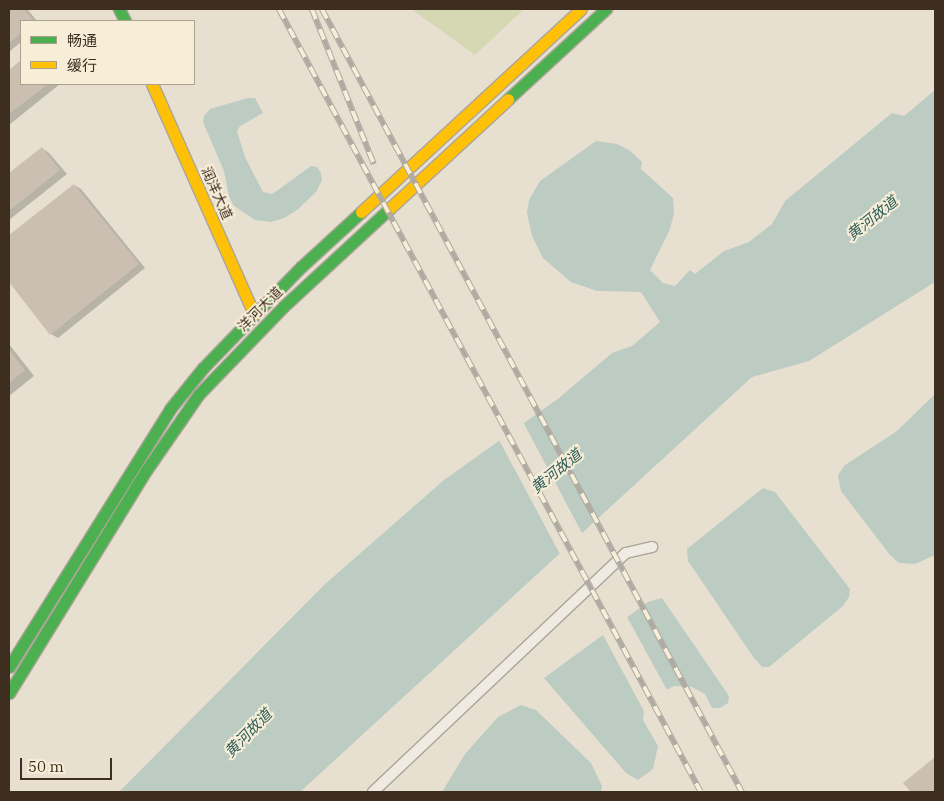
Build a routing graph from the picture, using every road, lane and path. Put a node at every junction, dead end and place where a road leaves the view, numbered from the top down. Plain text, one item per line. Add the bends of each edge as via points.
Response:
1 (581, 9) edge
2 (606, 9) edge
3 (152, 85) edge
4 (254, 314) junction
5 (652, 547) dead end
6 (9, 667) edge
7 (9, 693) edge
8 (373, 792) edge

1 - 4 main road, 洋河大道
2 - 7 main road, 洋河大道 via 284,306 200,394 151,462
3 - 4 main road, 润洋大道
4 - 6 main road, 洋河大道 via 170,409
5 - 8 street via 626,553

